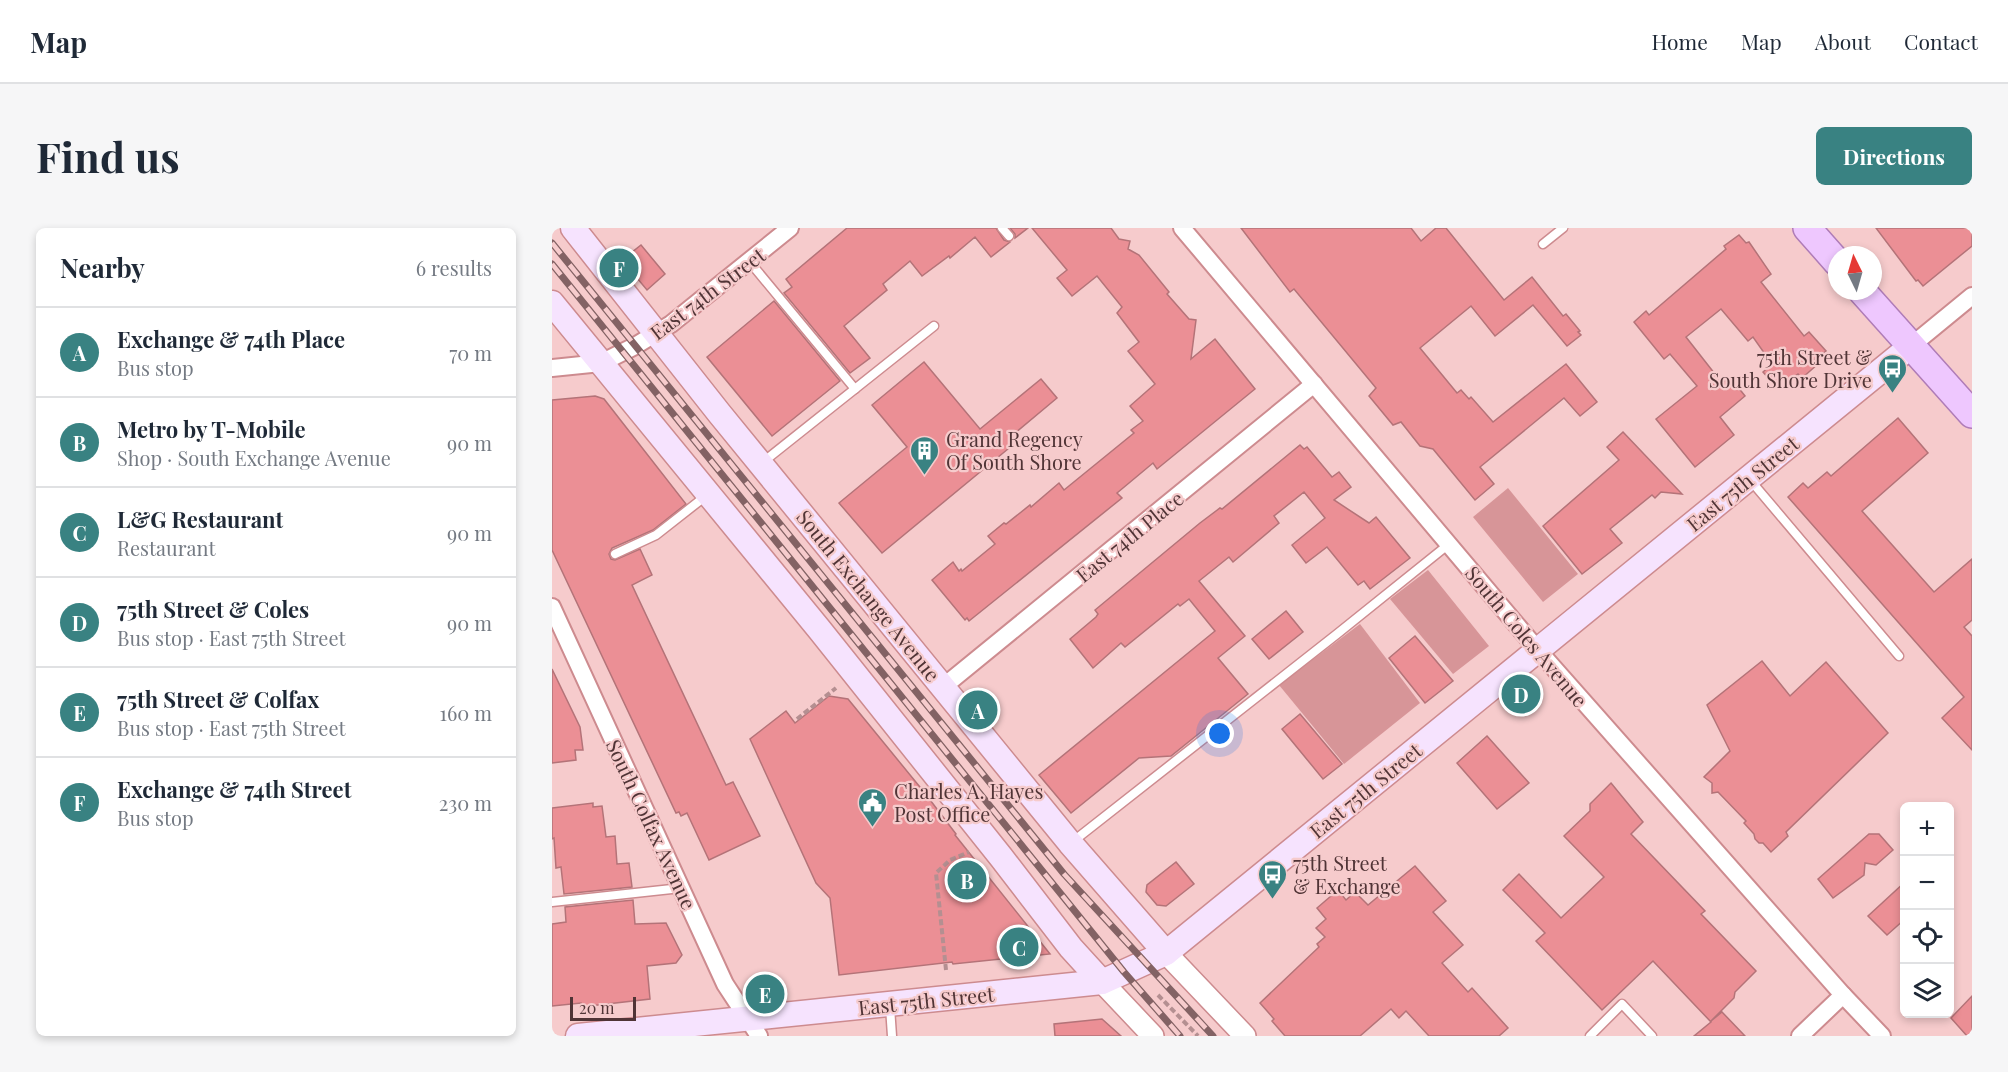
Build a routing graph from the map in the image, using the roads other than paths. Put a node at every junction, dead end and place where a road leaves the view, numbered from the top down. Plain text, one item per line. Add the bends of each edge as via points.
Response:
1 (573, 228) edge
2 (790, 228) edge
3 (1002, 228) edge
4 (1182, 228) edge
5 (1563, 228) edge
6 (1807, 228) edge
7 (1009, 236) dead end
8 (1543, 244) dead end
9 (1828, 252) edge
10 (750, 261) junction
11 (1972, 296) edge
12 (1870, 300) edge
13 (552, 303) edge
14 (934, 326) dead end
15 (656, 334) junction
16 (1911, 346) junction
17 (601, 363) junction
18 (552, 368) edge
19 (1314, 384) junction
20 (855, 389) junction
21 (1972, 414) edge
22 (761, 464) junction
23 (1749, 478) junction
24 (708, 495) junction
25 (1449, 543) junction
26 (615, 554) dead end
27 (552, 608) edge
28 (1537, 649) junction
29 (1899, 656) dead end
30 (943, 687) junction
31 (1070, 843) junction
32 (681, 888) junction
33 (552, 902) edge
34 (1166, 953) junction
35 (1102, 982) junction
36 (1843, 995) junction
37 (890, 1004) junction
38 (754, 1027) edge
39 (578, 1036) edge
40 (892, 1036) edge
41 (1153, 1036) edge
42 (1245, 1036) edge
43 (1590, 1036) edge
44 (1652, 1036) edge
45 (1800, 1036) edge
46 (1882, 1036) edge

1 - 15 main road, South Exchange Avenue
2 - 10 street, East 74th Street
3 - 7 lane
4 - 19 street, South Coles Avenue
5 - 8 lane
6 - 9 main road
10 - 15 street, East 74th Street
10 - 20 lane
11 - 16 street, East 75th Street
12 - 16 main road
13 - 17 main road
14 - 20 lane
15 - 17 street, East 74th Street
15 - 22 main road, South Exchange Avenue
16 - 21 main road
16 - 23 main road, East 75th Street
17 - 18 street, East 74th Street
17 - 24 main road
19 - 25 street, South Coles Avenue
19 - 30 street, East 74th Place
20 - 22 lane
22 - 30 main road, South Exchange Avenue
23 - 28 main road, East 75th Street
23 - 29 lane
24 - 26 lane via 656,535
24 - 35 main road
25 - 28 street, South Coles Avenue
25 - 31 lane
27 - 32 street, South Colfax Avenue
28 - 34 main road, East 75th Street
28 - 36 street, South Coles Avenue
30 - 31 main road, South Exchange Avenue
31 - 34 main road, South Exchange Avenue
32 - 33 lane
32 - 38 street, South Colfax Avenue via 725,984
34 - 35 main road, East 75th Street
34 - 42 street, South Exchange Avenue
35 - 37 main road, East 75th Street
35 - 41 street
36 - 45 street
36 - 46 street, South Coles Avenue
37 - 38 main road, East 75th Street
37 - 40 lane
38 - 39 main road, East 75th Street
43 - 44 lane via 1622,1004

